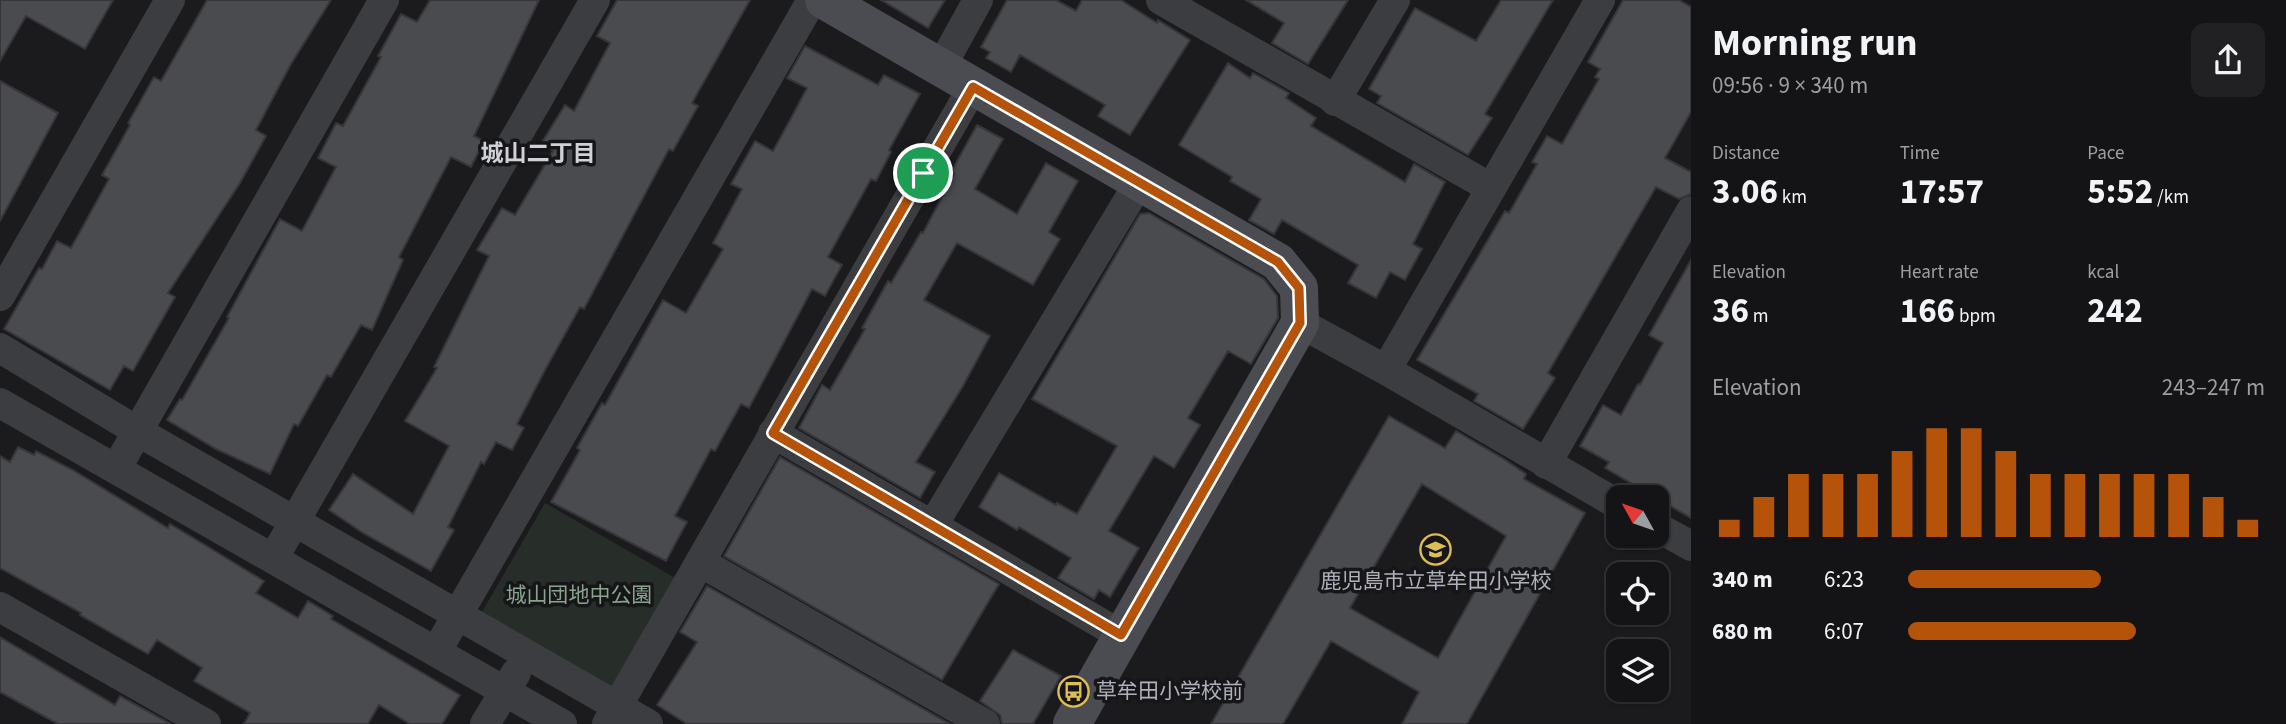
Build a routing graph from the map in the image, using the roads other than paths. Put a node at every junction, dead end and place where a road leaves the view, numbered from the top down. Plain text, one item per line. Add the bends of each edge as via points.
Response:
1 (170, 0) edge
2 (384, 0) edge
3 (595, 0) edge
4 (813, 0) edge
5 (824, 0) edge
6 (978, 0) edge
7 (1395, 0) edge
8 (1600, 0) edge
9 (1176, 4) edge
10 (941, 67) junction
11 (973, 87) junction
12 (1335, 101) junction
13 (1140, 181) junction
14 (1490, 188) junction
15 (1691, 211) edge
16 (0, 296) edge
17 (1300, 323) junction
18 (0, 348) edge
19 (1386, 370) junction
20 (0, 403) edge
21 (137, 431) junction
22 (773, 433) junction
23 (1546, 464) junction
24 (116, 470) junction
25 (1606, 498) edge
26 (296, 520) junction
27 (933, 525) junction
28 (1670, 534) edge
29 (1691, 546) edge
30 (273, 559) junction
31 (700, 562) junction
32 (0, 607) edge
33 (456, 615) junction
34 (1121, 635) junction
35 (436, 652) junction
36 (527, 656) junction
37 (505, 691) junction
38 (612, 715) edge
39 (206, 724) edge
40 (485, 724) edge
41 (562, 724) edge
42 (648, 724) edge
43 (985, 724) edge
44 (1072, 724) edge

1 - 16 street
2 - 21 street
3 - 26 street
4 - 33 street
5 - 10 street
6 - 10 street
7 - 12 street
8 - 14 street
9 - 12 street
10 - 11 street
11 - 13 street
11 - 22 street
12 - 14 street
13 - 17 street via 1278,262 1299,288
13 - 27 street
14 - 19 street
15 - 23 street
17 - 19 street
17 - 34 street
18 - 21 street
19 - 23 street
20 - 24 street
21 - 24 street
21 - 26 street
22 - 27 street
22 - 31 street
23 - 25 street
24 - 30 street
26 - 30 street
26 - 33 street
27 - 34 street
28 - 29 street
30 - 35 street
31 - 38 street
31 - 43 street
32 - 39 street
33 - 35 street
33 - 36 street
34 - 44 street
35 - 37 street
36 - 37 street
36 - 38 street
37 - 40 street
37 - 41 street
38 - 42 street

